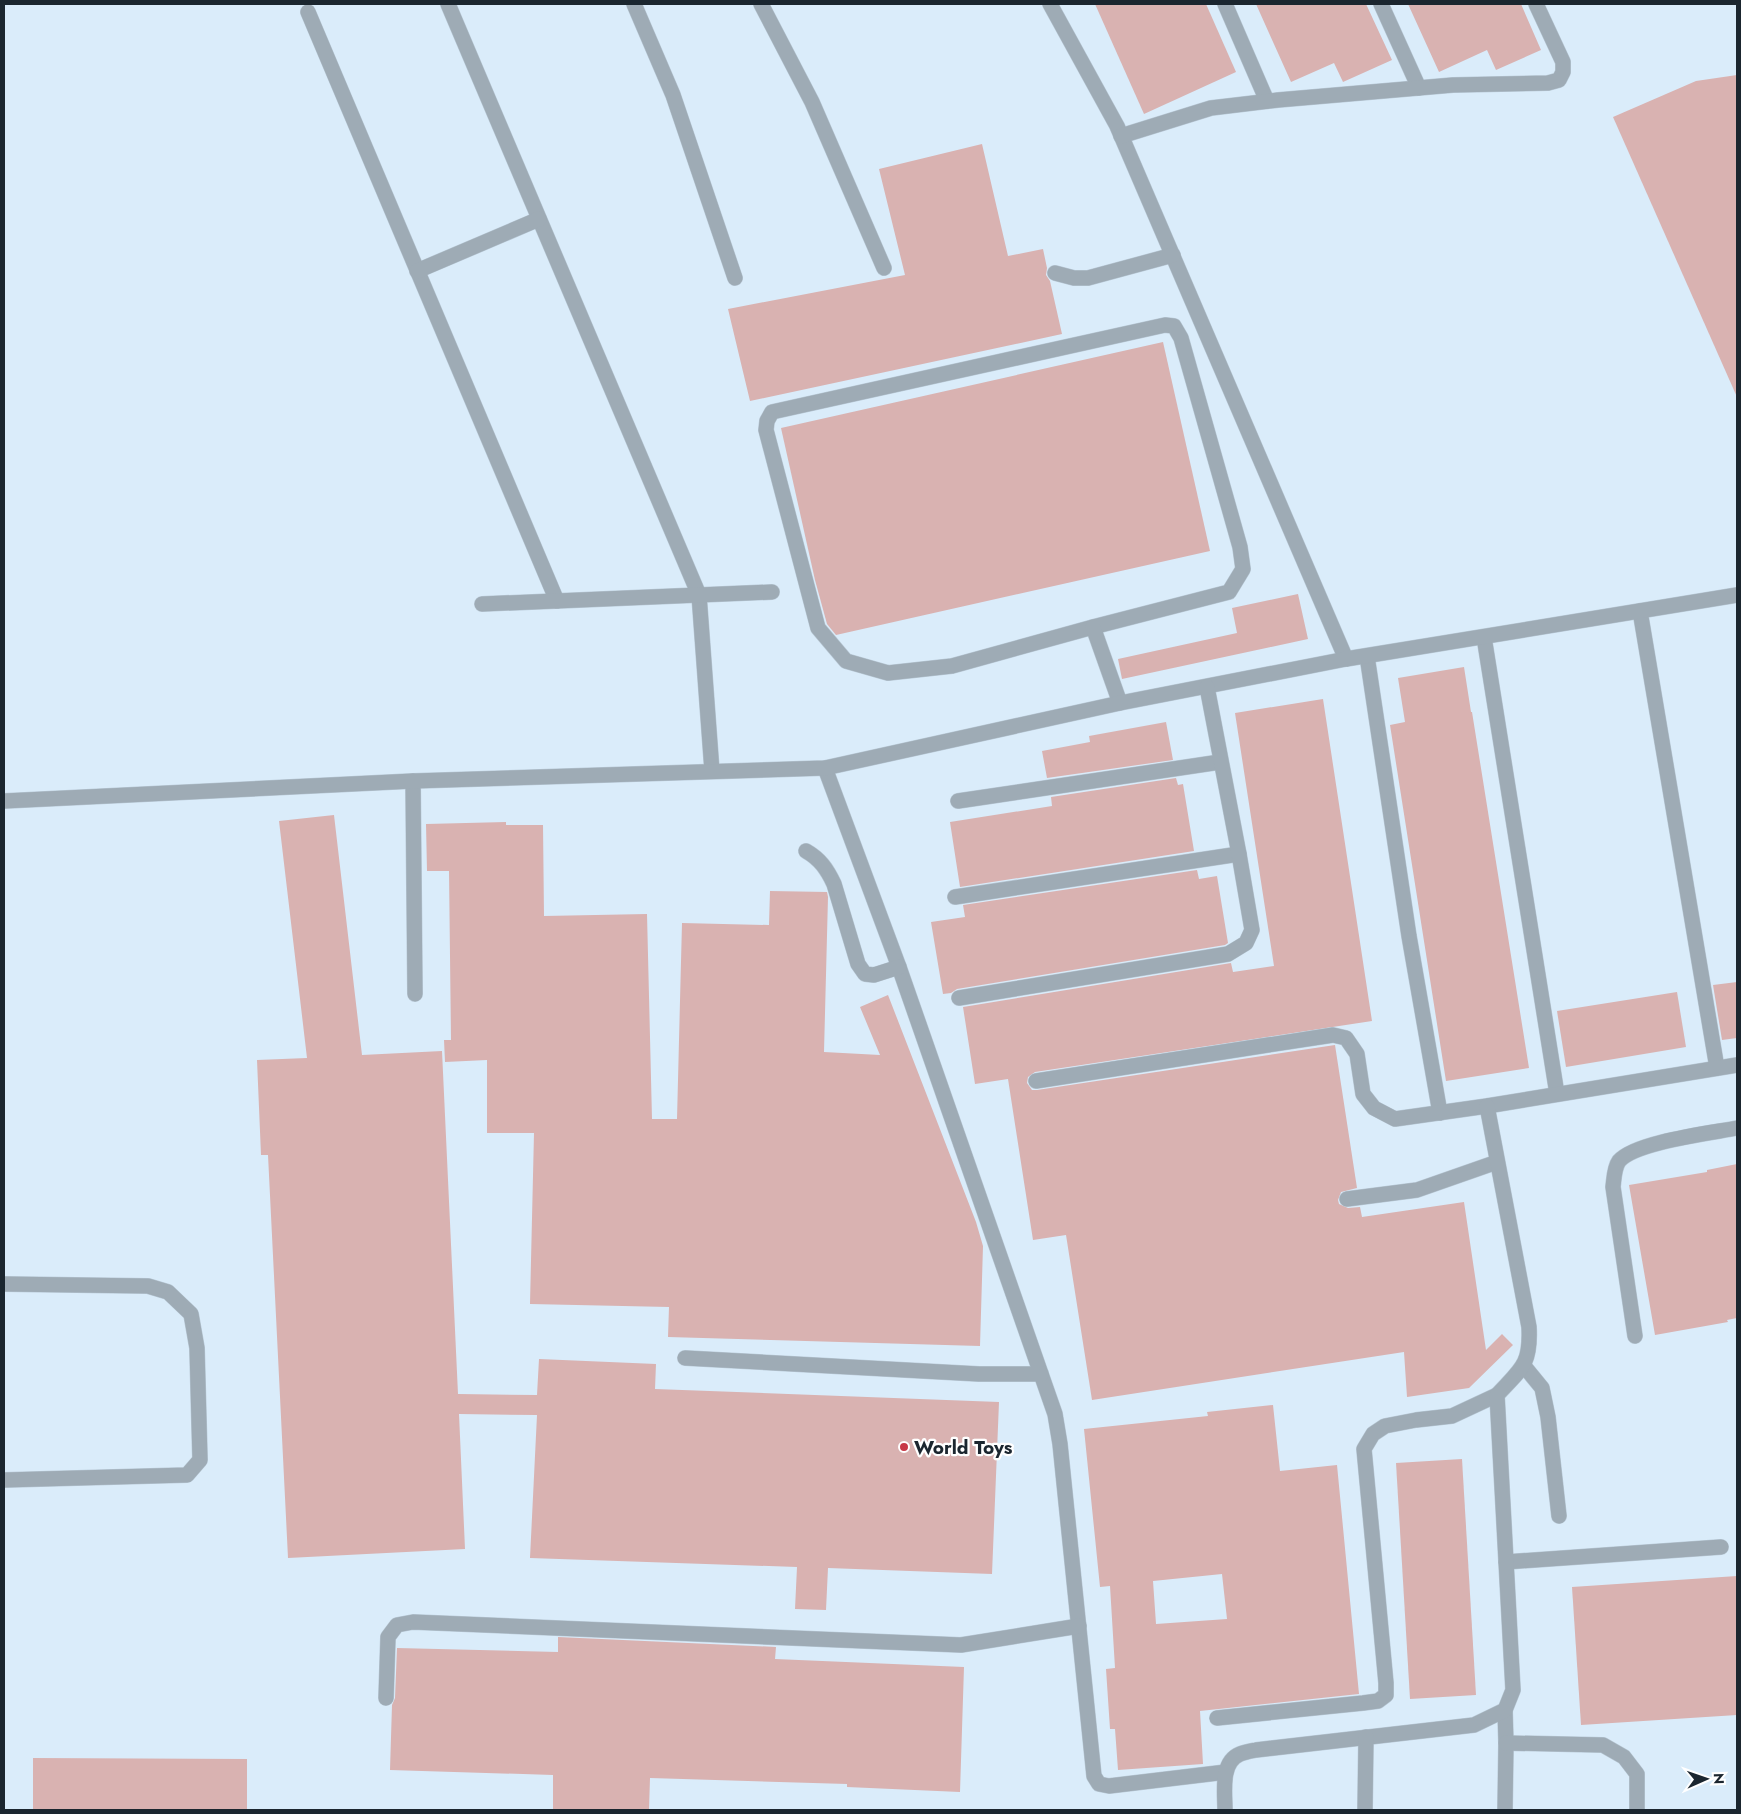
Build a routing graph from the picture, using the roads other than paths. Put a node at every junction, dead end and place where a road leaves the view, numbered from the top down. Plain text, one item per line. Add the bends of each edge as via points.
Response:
1 (448, 4) edge
2 (634, 4) edge
3 (761, 4) edge
4 (1050, 4) edge
5 (1225, 4) edge
6 (1381, 4) edge
7 (1536, 4) edge
8 (308, 12) dead end
9 (1419, 88) junction
10 (1267, 102) junction
11 (1121, 136) junction
12 (539, 220) junction
13 (1173, 255) junction
14 (884, 268) dead end
15 (417, 271) junction
16 (1055, 273) dead end
17 (735, 278) dead end
18 (772, 592) dead end
19 (699, 595) junction
20 (1737, 595) edge
21 (557, 601) junction
22 (482, 604) dead end
23 (1640, 611) junction
24 (1093, 627) junction
25 (1484, 637) junction
26 (1367, 656) junction
27 (1346, 659) junction
28 (1206, 687) junction
29 (1120, 703) junction
30 (1220, 762) junction
31 (825, 768) junction
32 (712, 771) junction
33 (413, 781) junction
34 (4, 801) edge
35 (958, 801) dead end
36 (806, 850) dead end
37 (1239, 854) junction
38 (955, 897) dead end
39 (899, 967) junction
40 (415, 994) dead end
41 (960, 998) dead end
42 (1737, 1065) edge
43 (1717, 1068) junction
44 (1036, 1081) dead end
45 (1557, 1094) junction
46 (1487, 1106) junction
47 (1440, 1113) junction
48 (1737, 1128) edge
49 (1497, 1162) junction
50 (1347, 1199) dead end
51 (4, 1284) edge
52 (1634, 1336) dead end
53 (685, 1358) dead end
54 (1524, 1366) junction
55 (1041, 1374) junction
56 (1497, 1395) junction
57 (4, 1480) edge
58 (1559, 1516) dead end
59 (1720, 1547) dead end
60 (1506, 1562) junction
61 (1079, 1626) junction
62 (386, 1698) dead end
63 (1505, 1710) junction
64 (1217, 1718) dead end
65 (1366, 1737) junction
66 (1506, 1743) junction
67 (1226, 1772) junction
68 (1225, 1810) edge
69 (1365, 1810) edge
70 (1505, 1810) edge
71 (1637, 1810) edge

1 - 12 street
2 - 17 street via 673,96
3 - 14 street via 812,102
4 - 11 street
5 - 10 street
6 - 9 street
7 - 9 street via 1563,62 1559,80
8 - 15 street
9 - 10 street
10 - 11 street via 1211,108
11 - 13 street
12 - 15 street
12 - 19 street
13 - 16 street via 1088,278
13 - 27 street
15 - 21 street
18 - 19 street
19 - 21 street
19 - 32 street
20 - 23 street
21 - 22 street
23 - 25 street
23 - 43 street
24 - 24 street via 1229,592 1243,569 1240,547 1181,338 1174,326 1165,325 772,412 766,430 818,628 846,661 888,673 952,666
24 - 29 street
25 - 26 street
25 - 45 street
26 - 27 street
26 - 47 street via 1409,936
27 - 28 street
28 - 29 street
28 - 30 street
29 - 31 street
30 - 35 street
30 - 37 street
31 - 32 street
31 - 39 street
32 - 33 street
33 - 34 street
33 - 40 street
36 - 39 street via 819,858 829,872 858,964 865,974 874,975
37 - 38 street
37 - 41 street via 1252,930 1246,943 1228,954
39 - 55 street
42 - 43 street
43 - 45 street
44 - 47 street via 1333,1035 1346,1038 1357,1054 1362,1094 1374,1108 1396,1119
45 - 46 street
46 - 47 street
46 - 49 street
48 - 52 street via 1651,1145 1626,1154 1618,1162 1613,1187
49 - 50 street via 1417,1190
49 - 54 street via 1529,1327 1530,1346
51 - 57 street via 148,1286 168,1292 191,1314 197,1348 200,1460 187,1475
53 - 55 street via 979,1374
54 - 56 street
54 - 58 street via 1542,1388
55 - 61 street via 1055,1414 1060,1444
56 - 60 street
56 - 64 street via 1452,1416 1385,1426 1373,1434 1364,1449 1386,1695 1378,1701
59 - 60 street
60 - 63 street via 1513,1690
61 - 62 street via 961,1645 413,1622 396,1626 388,1637
61 - 67 street via 1094,1776 1099,1784 1109,1786
63 - 65 street via 1474,1725
63 - 66 street
65 - 67 street via 1239,1754
65 - 69 street
66 - 70 street
66 - 71 street via 1603,1745 1624,1757 1637,1774
67 - 68 street

